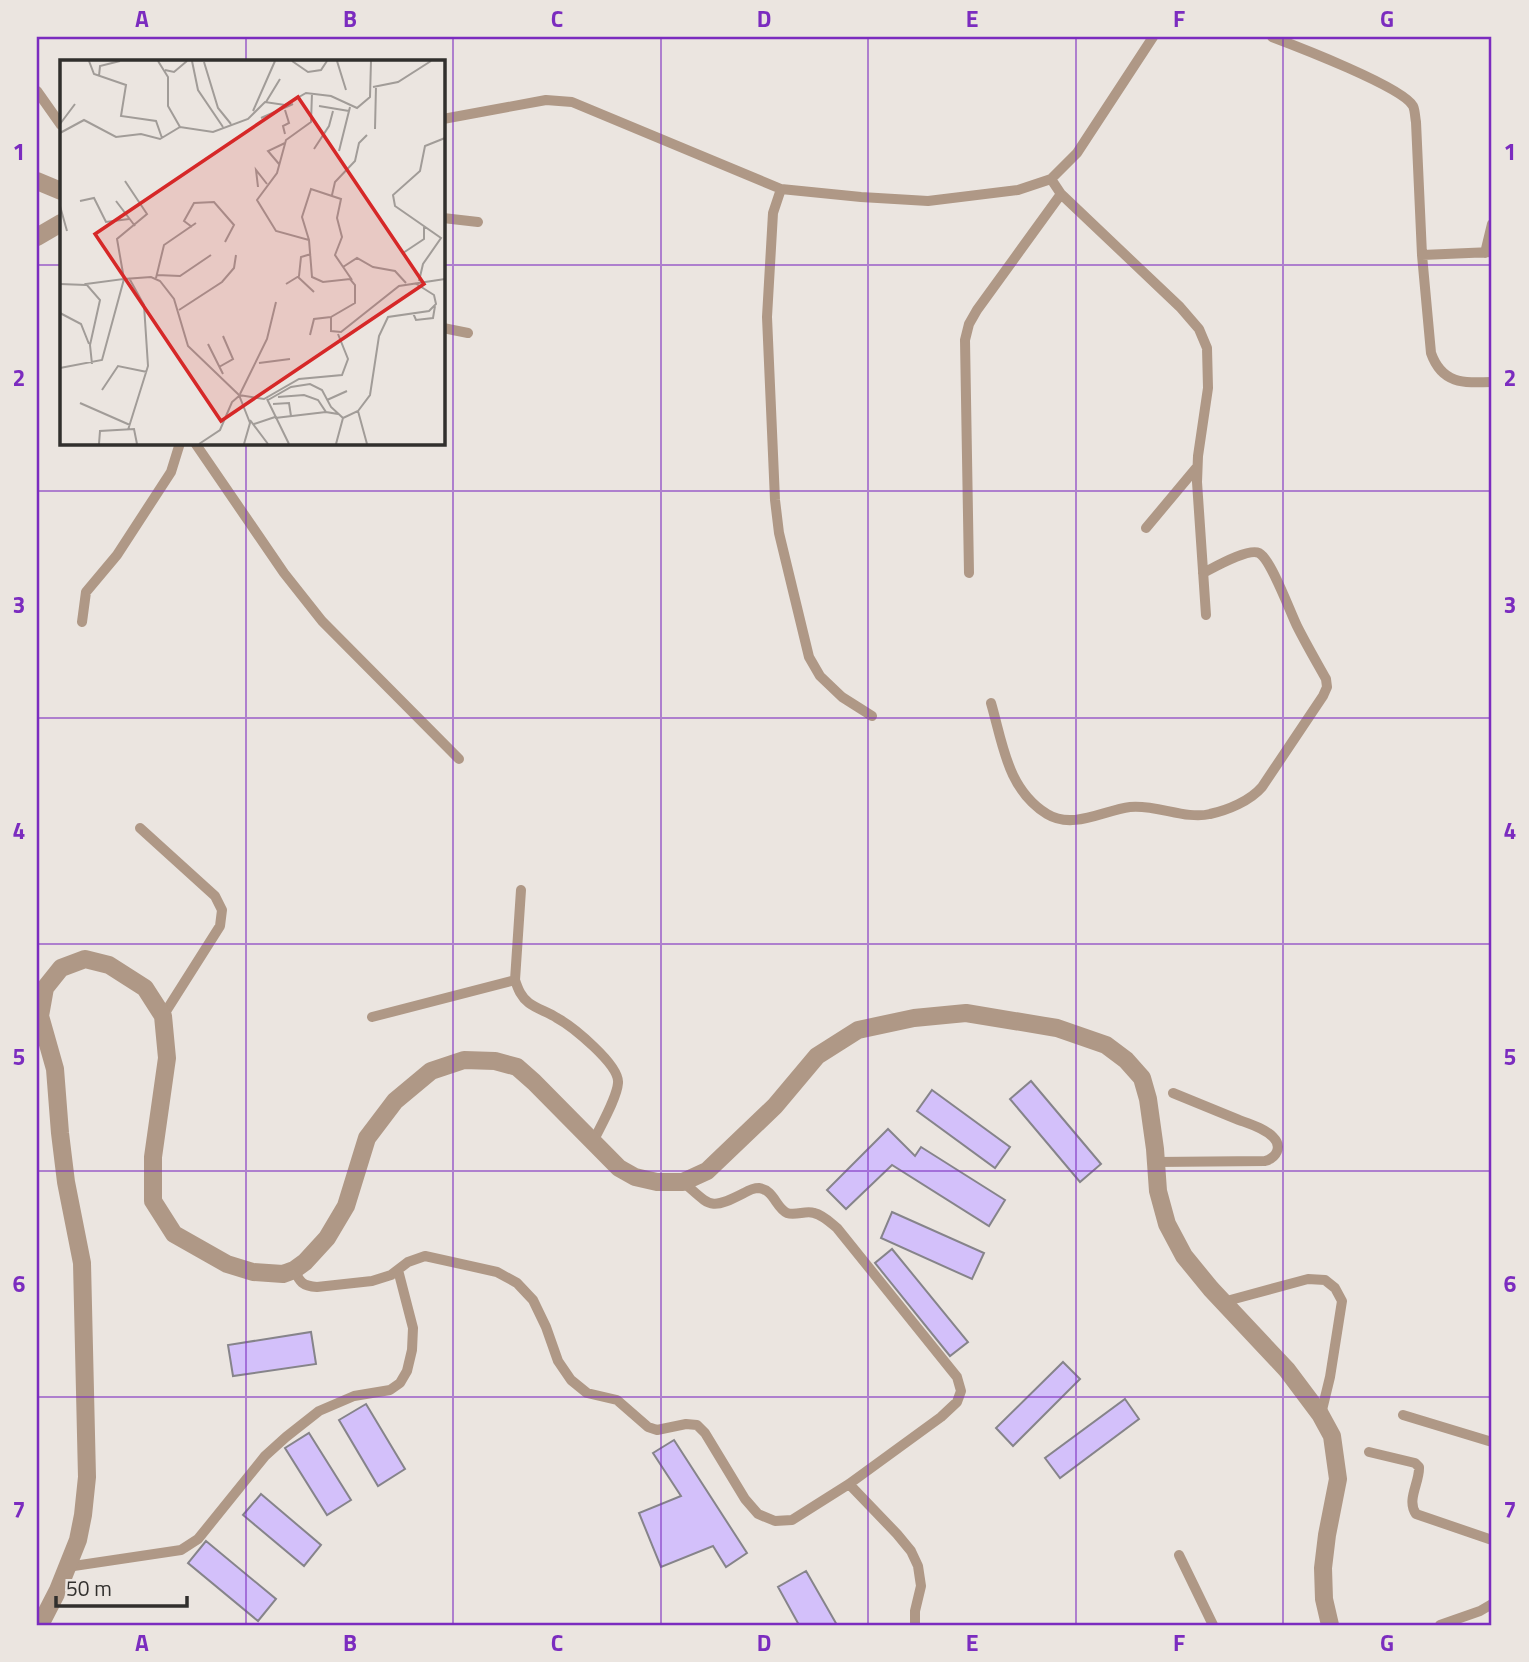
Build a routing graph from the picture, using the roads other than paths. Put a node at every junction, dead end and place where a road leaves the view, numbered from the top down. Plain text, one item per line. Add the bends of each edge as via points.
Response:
1 (1153, 37) edge
2 (1272, 37) edge
3 (37, 91) edge
4 (444, 119) edge
5 (60, 124) edge
6 (1051, 179) junction
7 (37, 181) edge
8 (781, 189) junction
9 (60, 191) edge
10 (1061, 194) junction
11 (444, 218) edge
12 (478, 222) dead end
13 (60, 224) edge
14 (1492, 224) edge
15 (37, 237) edge
16 (1489, 253) edge
17 (1422, 255) junction
18 (444, 328) edge
19 (468, 333) dead end
20 (1492, 382) edge
21 (180, 444) edge
22 (196, 444) edge
23 (1198, 467) junction
24 (1146, 528) dead end
25 (969, 573) dead end
26 (1203, 573) junction
27 (1206, 615) dead end
28 (82, 622) dead end
29 (991, 703) dead end
30 (872, 716) dead end
31 (459, 759) dead end
32 (140, 828) dead end
33 (522, 890) dead end
34 (515, 980) junction
35 (41, 986) edge
36 (163, 1016) junction
37 (372, 1017) dead end
38 (1173, 1093) dead end
39 (593, 1142) junction
40 (1156, 1162) junction
41 (683, 1182) junction
42 (294, 1269) junction
43 (398, 1270) junction
44 (1223, 1302) junction
45 (1320, 1414) junction
46 (1403, 1415) dead end
47 (1492, 1442) edge
48 (1369, 1452) dead end
49 (849, 1484) junction
50 (1492, 1539) edge
51 (1178, 1555) dead end
52 (66, 1567) junction
53 (1492, 1604) edge
54 (41, 1618) edge
55 (915, 1625) edge
56 (1213, 1625) edge
57 (1330, 1625) edge
58 (1440, 1625) edge

1 - 6 lane via 1077,153
2 - 17 lane via 1403,95 1413,106
3 - 5 lane
4 - 8 lane via 546,100 572,102
6 - 8 lane via 1018,190 928,201
6 - 10 lane
7 - 9 street
8 - 30 lane via 773,213 767,317 779,533 809,657 842,698
10 - 23 lane via 1199,329 1208,348 1208,388
10 - 25 lane via 976,310 965,340
11 - 12 lane
13 - 15 street
14 - 16 lane
16 - 17 lane
17 - 20 lane via 1435,365 1455,380
18 - 19 lane
21 - 28 lane via 171,472 117,555 86,592
22 - 31 lane via 322,621
23 - 24 lane
23 - 26 lane
26 - 27 lane
26 - 29 lane via 1249,552 1266,559 1326,679 1323,696 1255,795 1207,815 1142,806 1082,819 1049,816 1020,791 1012,776
32 - 36 lane via 215,896 222,910 220,926
33 - 34 lane
34 - 37 lane
34 - 39 lane via 528,1002 580,1033 618,1075 613,1099
35 - 36 street via 61,968 85,959 109,965 145,988
35 - 52 street via 40,1016 55,1069 66,1182 83,1277 87,1477 78,1540
36 - 42 street via 167,1058 153,1157 153,1201 174,1234 227,1265 283,1274
38 - 40 lane via 1270,1134 1278,1150 1265,1161
39 - 41 street via 635,1177
39 - 42 street via 517,1068 495,1061 464,1060 431,1071 395,1101 367,1138 346,1206 327,1238
40 - 41 street via 1142,1078 1126,1060 1106,1045 1057,1028 966,1013 858,1030 817,1056 775,1106 707,1171
40 - 44 street via 1167,1224 1184,1256
41 - 49 lane via 715,1205 762,1188 785,1212 813,1212 837,1228 957,1377 961,1391 957,1402
42 - 43 lane via 307,1286 317,1287 372,1282
43 - 49 lane via 425,1256 497,1272 517,1283 533,1300 558,1361 571,1380 587,1393 617,1400 648,1427 697,1425 758,1514 775,1521 792,1520
43 - 52 lane via 413,1328 412,1350 400,1383 390,1391 354,1396 319,1411 265,1456 198,1539 181,1550
44 - 45 street via 1287,1370
44 - 45 lane via 1308,1279 1325,1280 1335,1288 1342,1301 1331,1377
45 - 57 street via 1332,1436 1338,1479 1323,1568
46 - 47 lane
48 - 50 lane via 1419,1467 1412,1502 1416,1514
49 - 55 lane via 911,1551 921,1587
51 - 56 lane
52 - 54 street
53 - 58 lane

